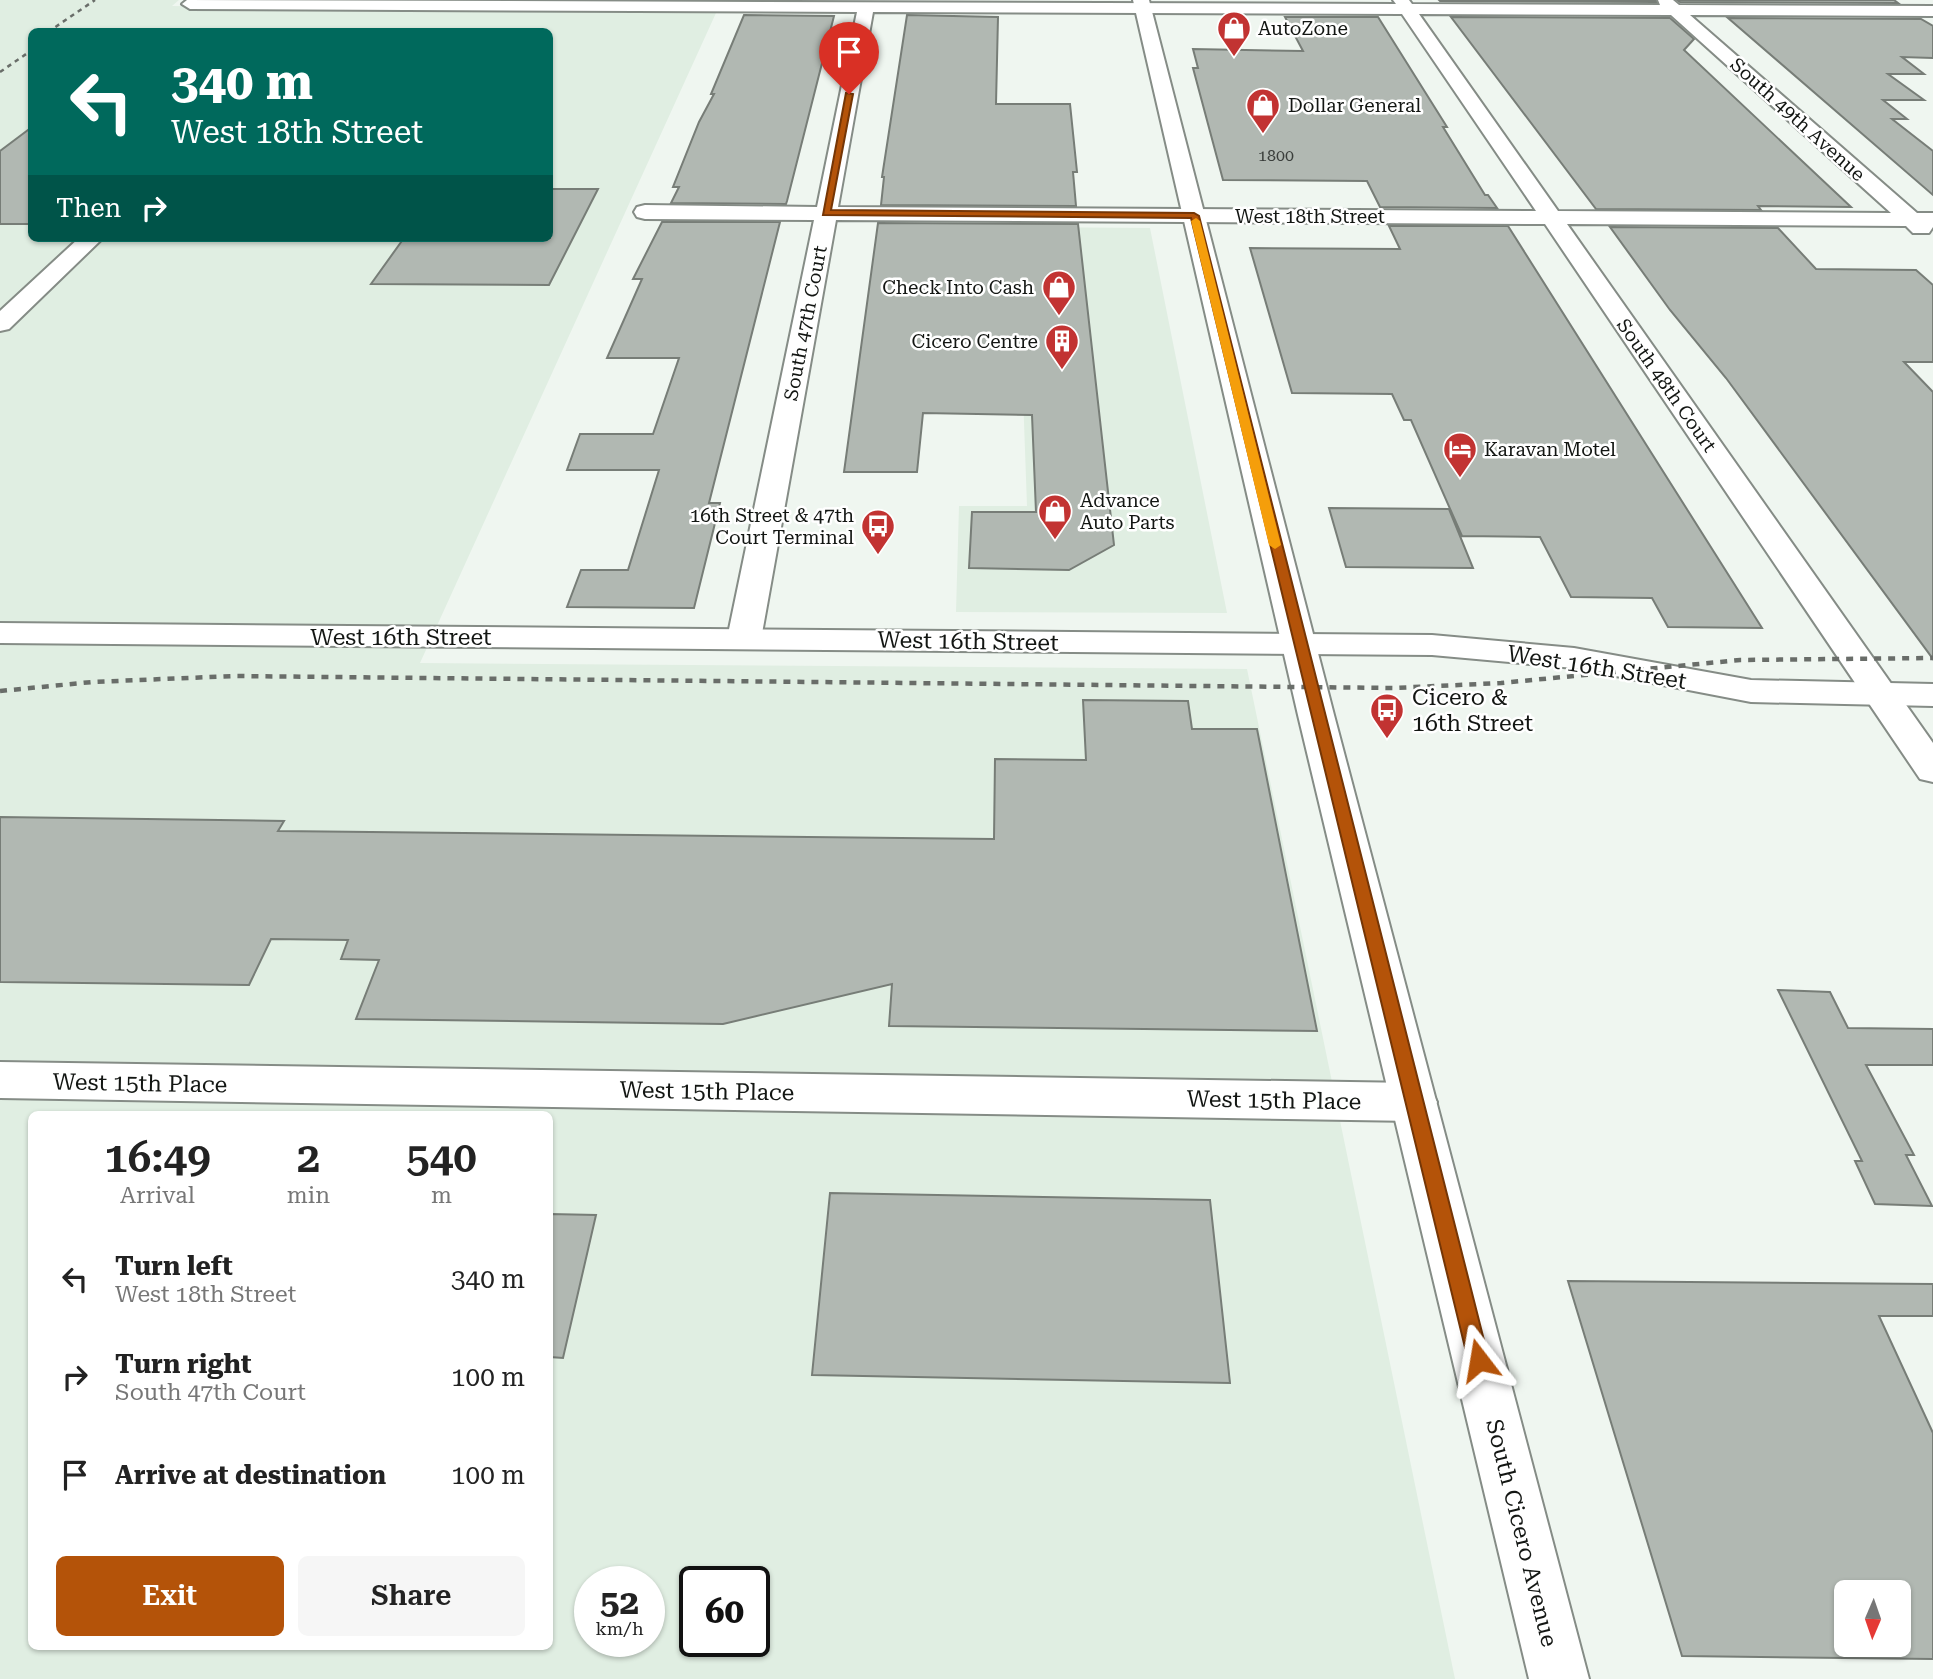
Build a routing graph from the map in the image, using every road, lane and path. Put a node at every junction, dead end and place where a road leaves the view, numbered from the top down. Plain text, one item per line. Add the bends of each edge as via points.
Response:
1 (1928, 0) edge
2 (611, 3) edge
3 (1933, 3) edge
4 (190, 4) dead end
5 (341, 4) junction
6 (1142, 4) edge
7 (1404, 4) edge
8 (1669, 5) edge
9 (866, 7) junction
10 (1933, 11) edge
11 (321, 23) dead end
12 (645, 212) dead end
13 (826, 213) junction
14 (1194, 216) junction
15 (1551, 218) junction
16 (1922, 220) edge
17 (1933, 239) edge
18 (88, 242) edge
19 (0, 324) edge
20 (0, 633) edge
21 (744, 639) junction
22 (1299, 644) junction
23 (1881, 695) junction
24 (1933, 695) edge
25 (1933, 770) edge
26 (0, 1080) edge
27 (1414, 1101) junction
28 (1559, 1679) edge

1 - 3 street
2 - 5 street
2 - 9 street
4 - 5 street
5 - 11 street
6 - 7 street
6 - 9 street
6 - 14 street, South Cicero Avenue
7 - 8 street
7 - 15 street, South 48th Court
8 - 10 street
8 - 16 street, South 49th Avenue
9 - 13 street, South 47th Court
12 - 13 street, West 18th Street
13 - 14 street, West 18th Street
13 - 21 street, South 47th Court
14 - 15 street, West 18th Street
14 - 22 street, South Cicero Avenue
15 - 16 street, West 18th Street
15 - 23 street, South 48th Court
16 - 17 street, South 49th Avenue
18 - 19 street
20 - 21 street, West 16th Street
21 - 22 street, West 16th Street
22 - 23 street, West 16th Street via 1493,650 1574,658 1751,691
22 - 27 street, South Cicero Avenue
23 - 24 street, West 16th Street
23 - 25 street, South 48th Court
26 - 27 street, West 15th Place
27 - 28 street, South Cicero Avenue

